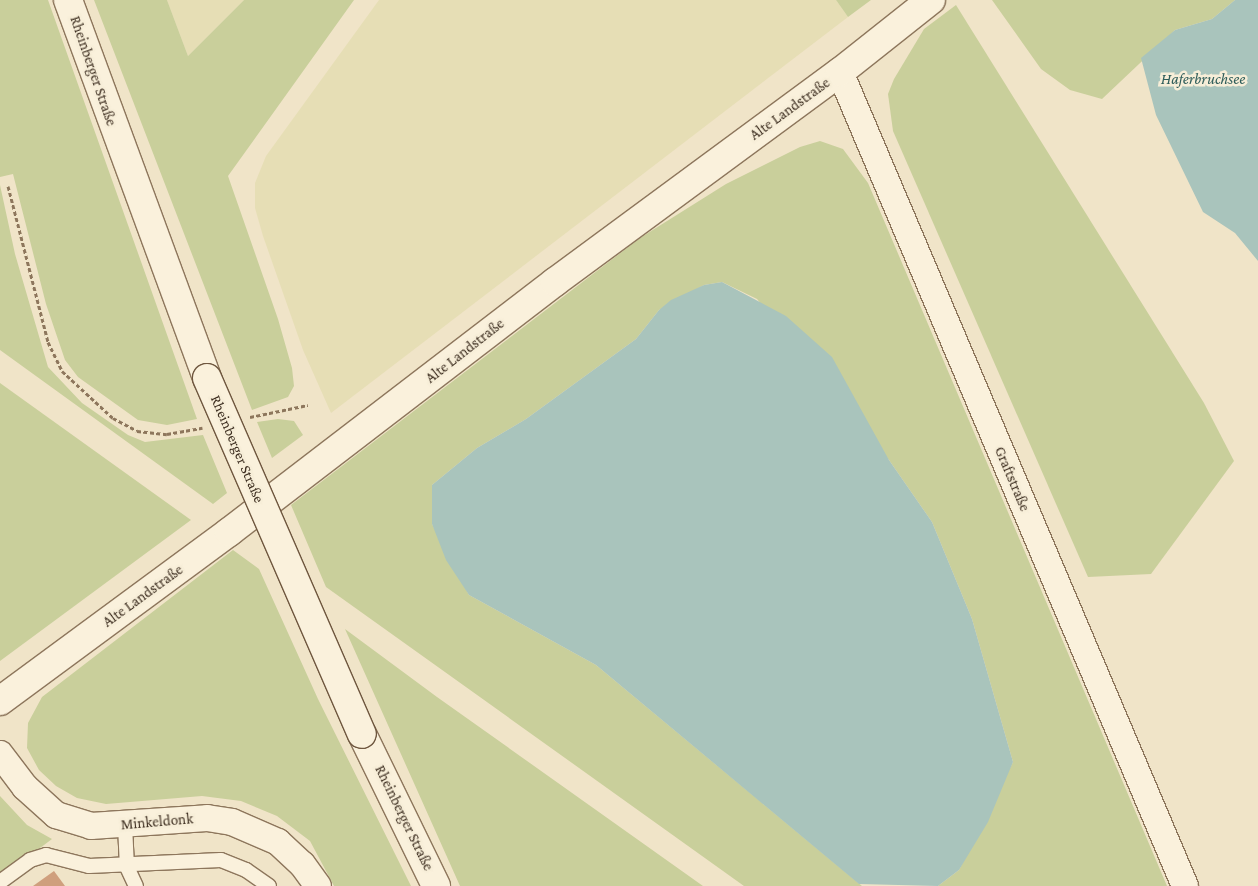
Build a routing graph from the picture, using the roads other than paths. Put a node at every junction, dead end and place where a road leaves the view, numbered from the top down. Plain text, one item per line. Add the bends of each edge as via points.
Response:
1 (68, 0) edge
2 (931, 0) edge
3 (840, 72) junction
4 (0, 701) edge
5 (0, 754) edge
6 (125, 825) junction
7 (127, 867) junction
8 (0, 882) edge
9 (136, 886) edge
10 (268, 886) edge
11 (318, 886) edge
12 (436, 886) edge
13 (1185, 886) edge

1 - 12 street, Rheinberger Straße, bridge via 207,378 362,734
2 - 3 street, Alte Landstraße
3 - 4 street, Alte Landstraße via 555,282 229,532
3 - 13 street, Graftstraße
5 - 6 street, Minkeldonk via 25,788 56,815 91,826
6 - 7 lane
6 - 11 street, Minkeldonk via 207,818 232,822 278,842 302,864
7 - 8 lane via 89,866 46,855 30,860
7 - 9 lane
7 - 10 lane via 221,860 246,870

